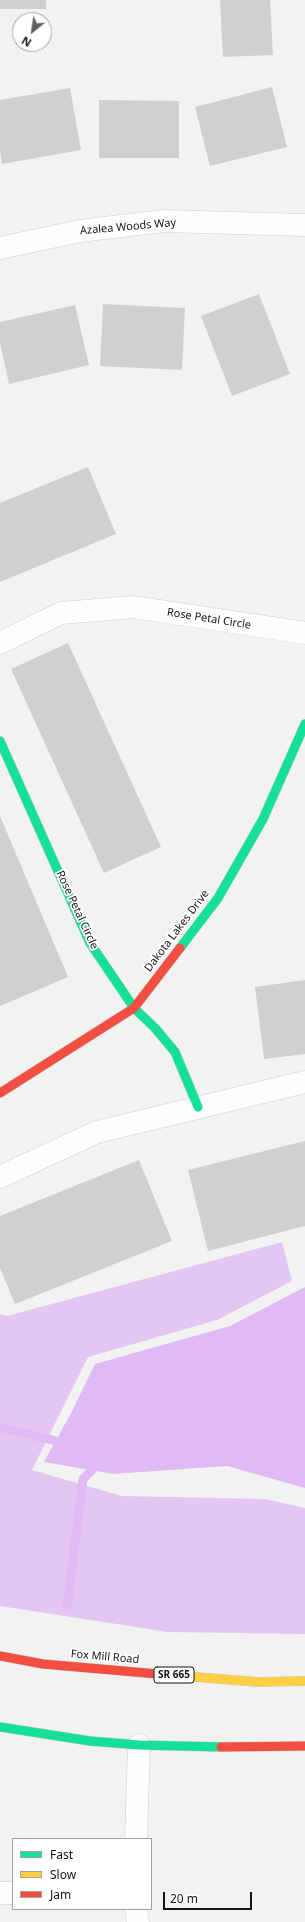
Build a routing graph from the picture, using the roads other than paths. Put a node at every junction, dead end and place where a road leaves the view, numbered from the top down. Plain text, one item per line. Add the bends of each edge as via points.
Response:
1 (305, 225) edge
2 (0, 248) edge
3 (305, 633) edge
4 (0, 643) edge
5 (305, 724) edge
6 (0, 741) edge
7 (134, 1008) junction
8 (305, 1082) edge
9 (0, 1093) edge
10 (198, 1107) junction
11 (0, 1177) edge
12 (0, 1656) edge
13 (305, 1681) edge
14 (0, 1727) edge
15 (139, 1745) junction
16 (305, 1746) edge
17 (136, 1838) edge
18 (0, 1893) edge
19 (12, 1893) edge
20 (136, 1910) edge
21 (138, 1922) edge

1 - 2 street, Azalea Woods Way via 163,222 80,231
3 - 4 street, Rose Petal Circle via 134,607 61,613
5 - 7 street, Dakota Lakes Drive via 263,819 218,898
6 - 7 street, Rose Petal Circle via 90,943
7 - 9 street, Dakota Lakes Drive
7 - 10 street, Rose Petal Circle via 175,1052
8 - 10 street
10 - 11 street via 97,1132
12 - 13 street, Fox Mill Road / SR 665 via 43,1664 259,1682
14 - 15 street via 90,1741
15 - 16 street via 255,1748
15 - 17 street
18 - 19 street
20 - 21 street

